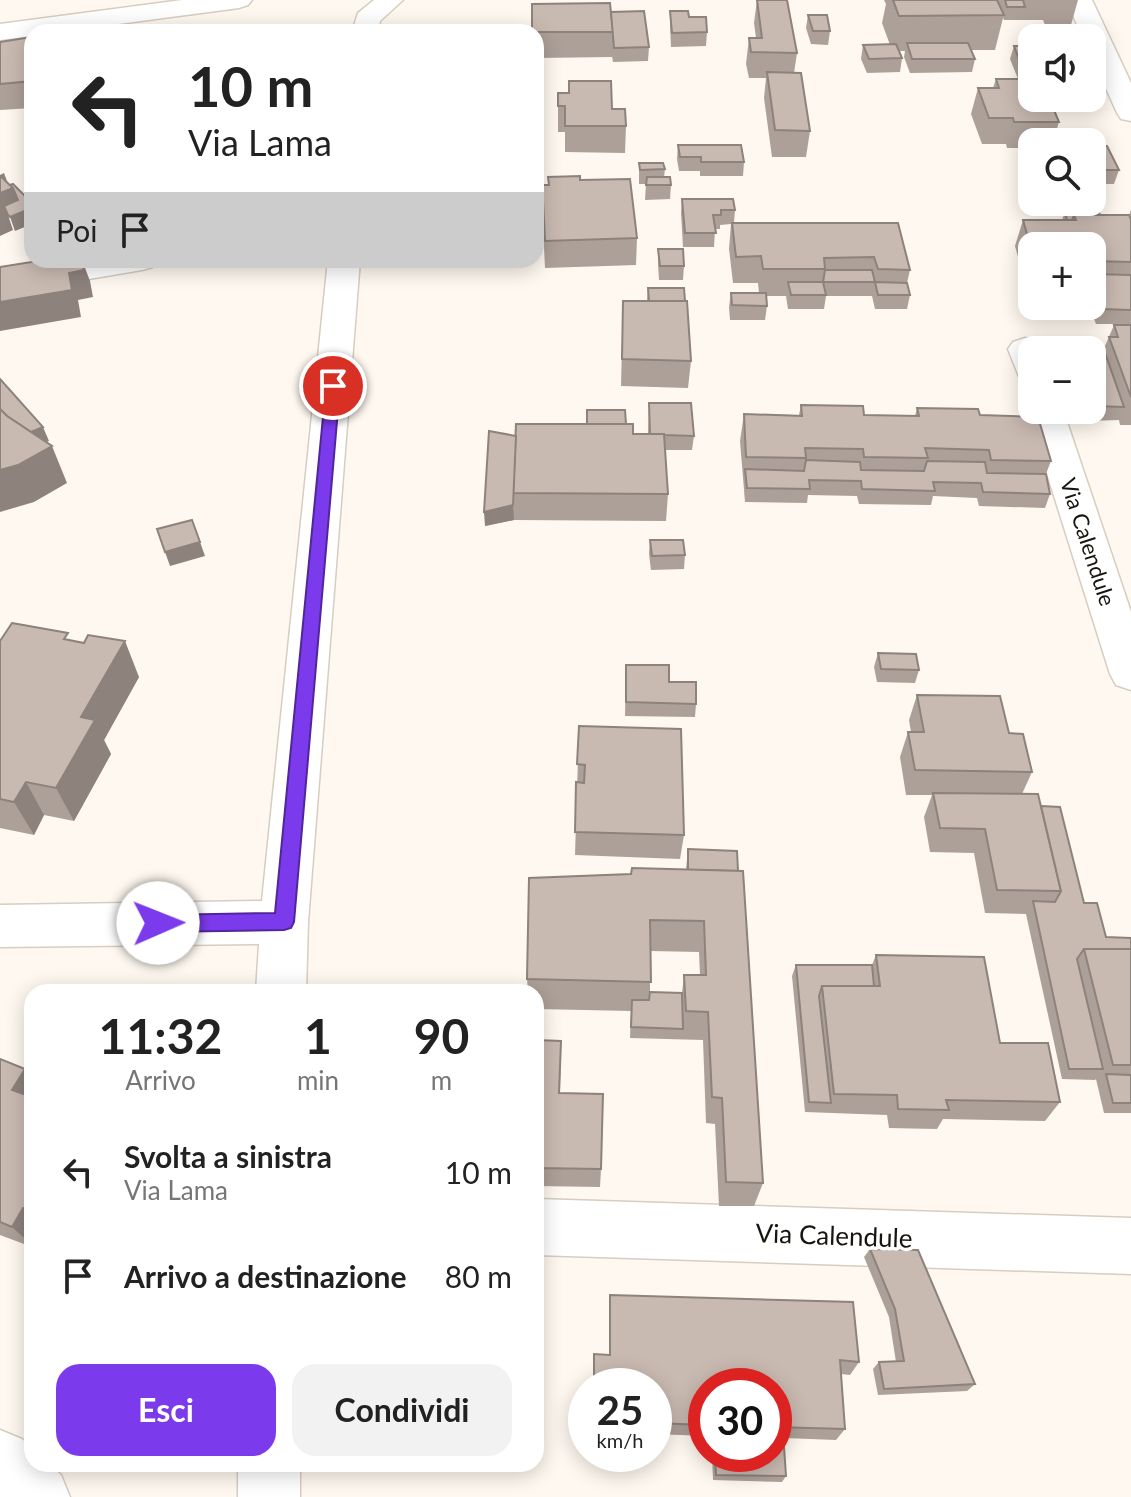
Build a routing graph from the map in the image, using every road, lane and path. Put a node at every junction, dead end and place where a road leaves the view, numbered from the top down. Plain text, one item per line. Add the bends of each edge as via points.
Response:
1 (239, 0) edge
2 (390, 0) edge
3 (1079, 0) edge
4 (60, 24) edge
5 (366, 24) edge
6 (24, 29) edge
7 (0, 32) edge
8 (1131, 113) edge
9 (95, 268) edge
10 (343, 268) edge
11 (0, 284) edge
12 (1050, 424) edge
13 (1131, 674) edge
14 (284, 922) junction
15 (0, 926) edge
16 (281, 984) edge
17 (544, 1227) edge
18 (1131, 1246) edge
19 (0, 1461) edge
20 (269, 1472) edge
21 (39, 1497) edge
22 (269, 1497) edge

1 - 4 street
2 - 5 street
3 - 8 street
6 - 7 street
9 - 11 street
10 - 14 street
12 - 13 street, Via Calendule
14 - 15 street
14 - 16 street
17 - 18 street, Via Calendule
19 - 21 street
20 - 22 street

